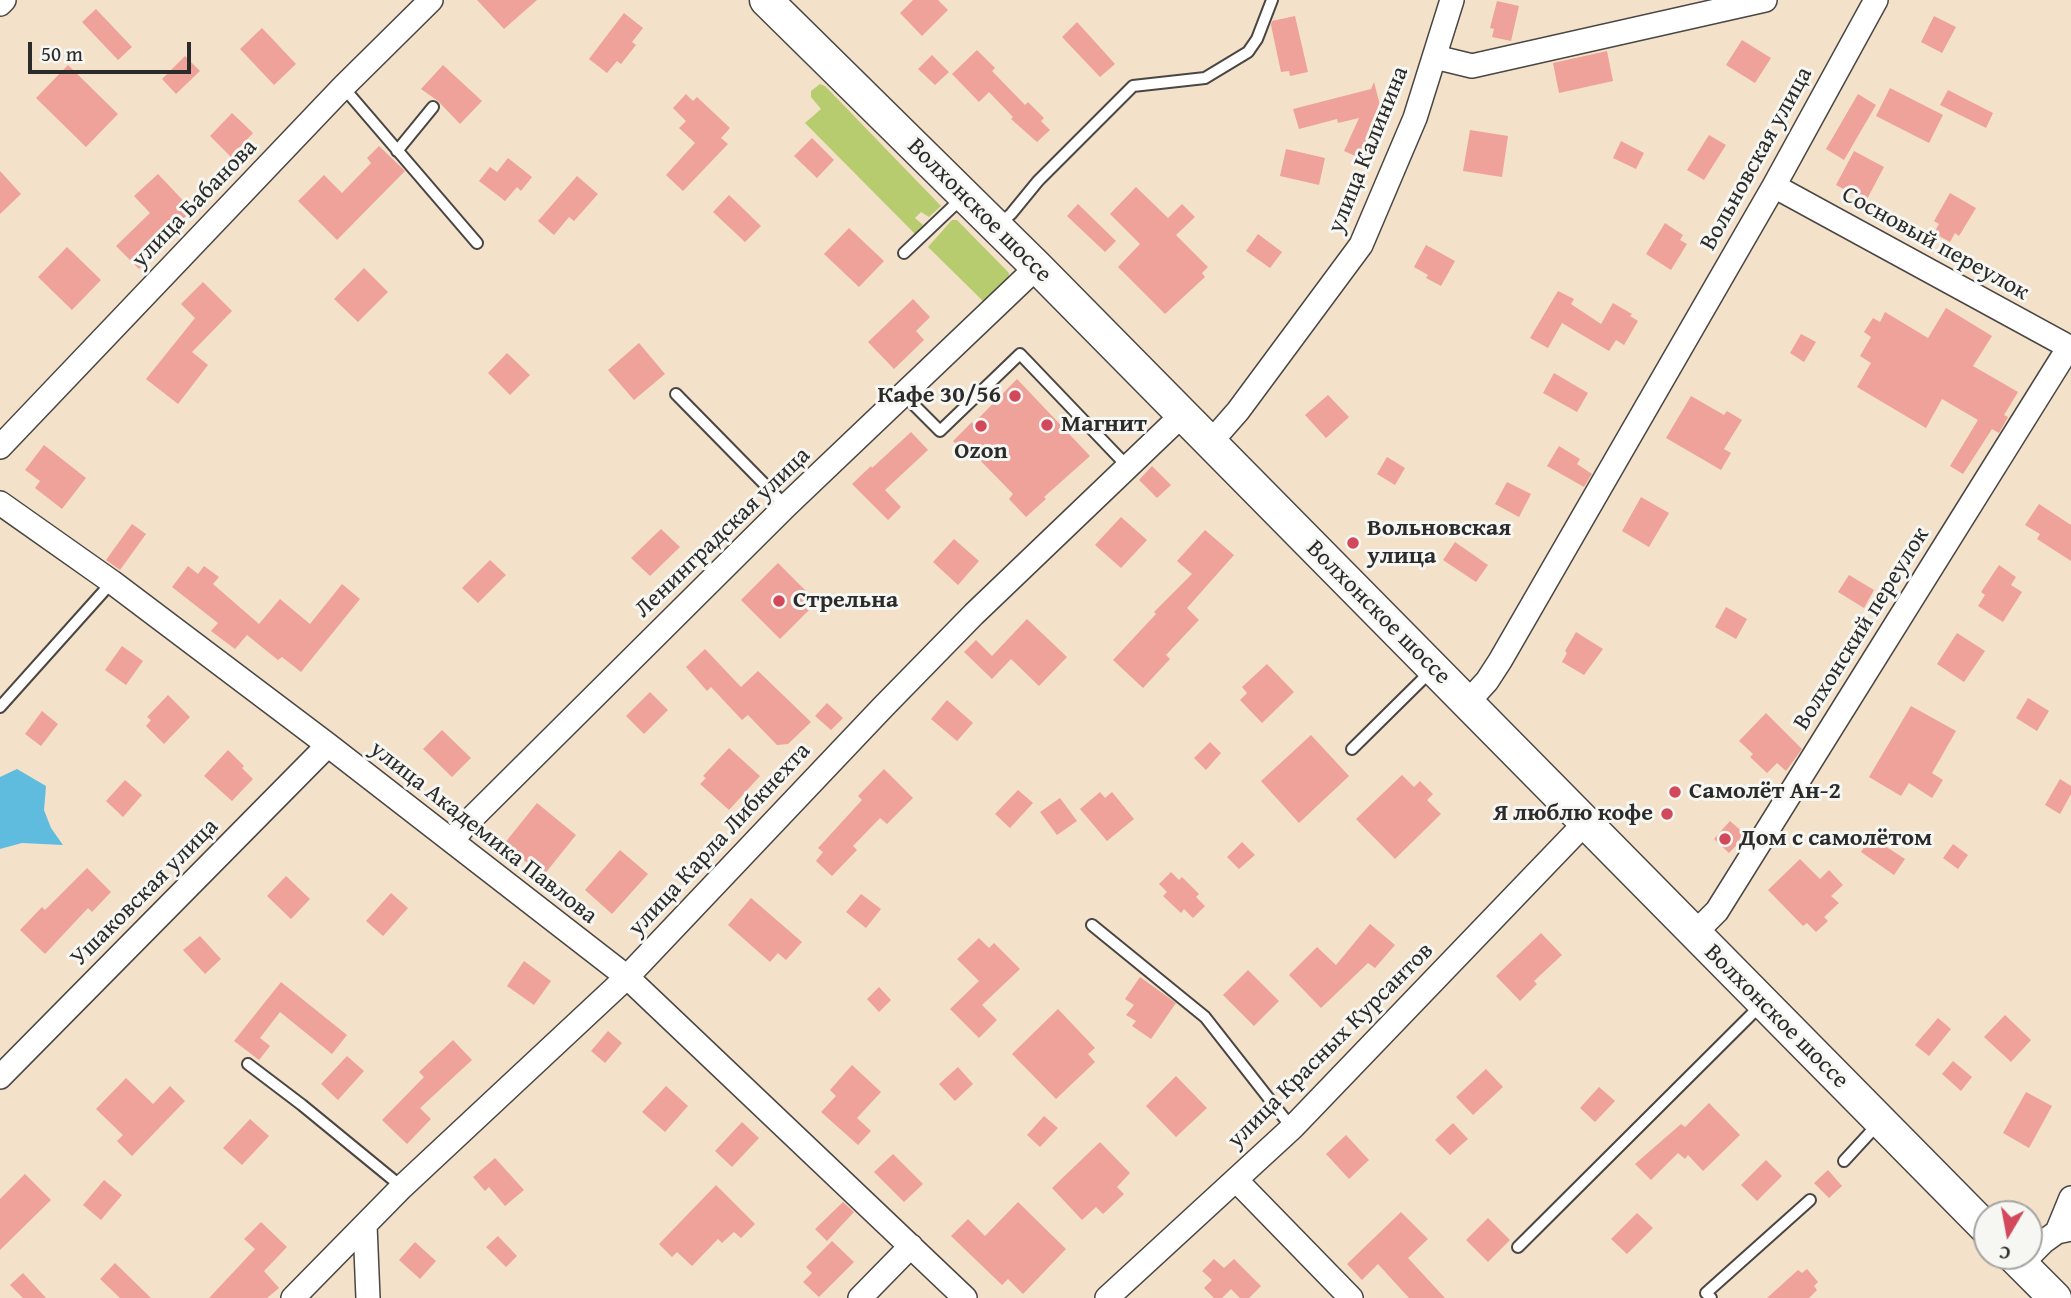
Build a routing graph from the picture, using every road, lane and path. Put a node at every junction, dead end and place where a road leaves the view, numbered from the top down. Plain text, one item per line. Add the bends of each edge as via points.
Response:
1 (5, 0) edge
2 (431, 0) edge
3 (766, 0) edge
4 (1272, 0) edge
5 (1452, 0) edge
6 (1765, 0) edge
7 (1876, 0) edge
8 (0, 5) edge
9 (1435, 57) junction
10 (343, 87) junction
11 (433, 107) dead end
12 (397, 150) junction
13 (1774, 186) junction
14 (957, 203) junction
15 (995, 228) junction
16 (477, 243) dead end
17 (904, 253) dead end
18 (1037, 267) junction
19 (2070, 348) edge
20 (676, 394) dead end
21 (904, 395) junction
22 (1182, 415) junction
23 (1210, 443) junction
24 (0, 447) edge
25 (1128, 467) junction
26 (0, 503) edge
27 (786, 506) junction
28 (112, 582) junction
29 (1433, 669) junction
30 (1466, 703) junction
31 (0, 708) edge
32 (328, 745) junction
33 (1352, 750) dead end
34 (1585, 823) junction
35 (452, 841) junction
36 (1093, 925) dead end
37 (1695, 934) junction
38 (627, 978) junction
39 (1763, 1003) junction
40 (248, 1063) dead end
41 (0, 1077) edge
42 (1881, 1122) junction
43 (1292, 1128) junction
44 (1844, 1161) dead end
45 (1236, 1180) junction
46 (402, 1187) junction
47 (2071, 1198) edge
48 (1810, 1200) dead end
49 (1973, 1215) edge
50 (365, 1225) junction
51 (2064, 1230) edge
52 (2043, 1242) edge
53 (911, 1246) junction
54 (1518, 1247) dead end
55 (2027, 1270) edge
56 (293, 1298) edge
57 (368, 1298) edge
58 (860, 1298) edge
59 (965, 1298) edge
60 (1107, 1298) edge
61 (1351, 1298) edge
62 (1711, 1298) edge
63 (2055, 1298) edge

1 - 8 street
2 - 10 street, улица Бабанова
3 - 14 main road, Волхонское шоссе
4 - 15 lane via 1248,52 1205,78 1133,86
5 - 9 street, улица Калинина
6 - 9 street via 1472,66
7 - 13 street, Вольновская улица
9 - 23 street, улица Калинина via 1415,118 1361,245
10 - 12 lane
10 - 24 street, улица Бабанова
11 - 12 lane
12 - 16 lane
13 - 19 street, Сосновый переулок
13 - 30 street, Вольновская улица via 1500,661
14 - 15 main road, Волхонское шоссе
14 - 17 lane
15 - 18 main road, Волхонское шоссе
18 - 21 street, Ленинградская улица
18 - 22 main road, Волхонское шоссе
19 - 37 street, Волхонский переулок via 1717,911
20 - 27 lane
21 - 25 lane via 940,431 1020,354
21 - 27 street, Ленинградская улица
22 - 23 main road, Волхонское шоссе
22 - 25 street, улица Карла Либкнехта
23 - 29 main road, Волхонское шоссе
25 - 38 street, улица Карла Либкнехта via 910,679
26 - 28 street, улица Академика Павлова
27 - 35 street, Ленинградская улица
28 - 31 lane
28 - 32 street, улица Академика Павлова
29 - 30 main road, Волхонское шоссе
29 - 33 lane
30 - 34 main road, Волхонское шоссе
32 - 35 street, улица Академика Павлова
32 - 41 street, Ушаковская улица
34 - 37 main road, Волхонское шоссе
34 - 43 street, улица Красных Курсантов
35 - 38 street, улица Академика Павлова
36 - 43 lane via 1205,1017
37 - 39 main road, Волхонское шоссе
38 - 46 street, улица Карла Либкнехта
38 - 53 street, улица Академика Павлова
39 - 42 main road, Волхонское шоссе
39 - 54 lane
40 - 46 lane
42 - 44 lane
42 - 49 main road, Волхонское шоссе
43 - 45 street, улица Красных Курсантов
45 - 60 street, улица Красных Курсантов
45 - 61 street
46 - 50 street, улица Карла Либкнехта
47 - 51 street
48 - 62 lane via 1706,1293
50 - 56 street, улица Карла Либкнехта
50 - 57 street
51 - 52 street
53 - 58 street
53 - 59 street, улица Академика Павлова
55 - 63 main road

